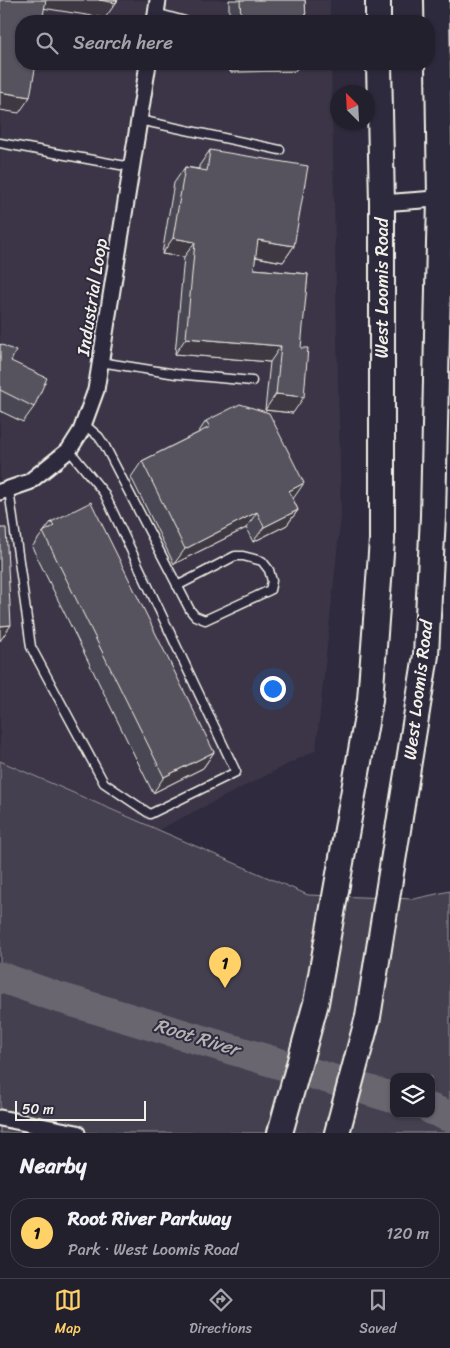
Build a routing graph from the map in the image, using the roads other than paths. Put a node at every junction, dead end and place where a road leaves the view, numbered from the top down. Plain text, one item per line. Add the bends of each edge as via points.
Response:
1 (378, 0) edge
2 (426, 0) edge
3 (436, 0) edge
4 (378, 15) edge
5 (428, 15) edge
6 (435, 54) edge
7 (147, 70) edge
8 (379, 70) edge
9 (438, 72) junction
10 (139, 120) junction
11 (0, 143) edge
12 (280, 150) dead end
13 (131, 167) junction
14 (445, 198) edge
15 (382, 203) junction
16 (100, 362) junction
17 (252, 381) dead end
18 (84, 424) junction
19 (69, 450) junction
20 (5, 491) edge
21 (177, 586) junction
22 (0, 1118) edge
23 (77, 1133) edge
24 (280, 1133) edge
25 (337, 1133) edge

1 - 4 main road
2 - 5 main road
3 - 9 main road, West Loomis Road
6 - 9 main road
7 - 10 street, Industrial Loop
8 - 15 main road, West Loomis Road
9 - 14 main road, West Loomis Road
10 - 12 lane
10 - 13 street, Industrial Loop
11 - 13 lane
13 - 16 street, Industrial Loop
14 - 15 street
14 - 25 main road, West Loomis Road via 426,655 368,1018
15 - 24 main road, West Loomis Road via 382,540 370,700 317,994
16 - 17 lane
16 - 18 street, Industrial Loop via 96,390
18 - 19 street, Industrial Loop
18 - 21 lane via 99,437
19 - 20 street, Industrial Loop via 28,482
19 - 20 lane via 104,493 236,772 150,814 104,783 31,647
21 - 21 lane via 235,556 262,561 272,581 270,590 205,620 195,616
22 - 23 street

